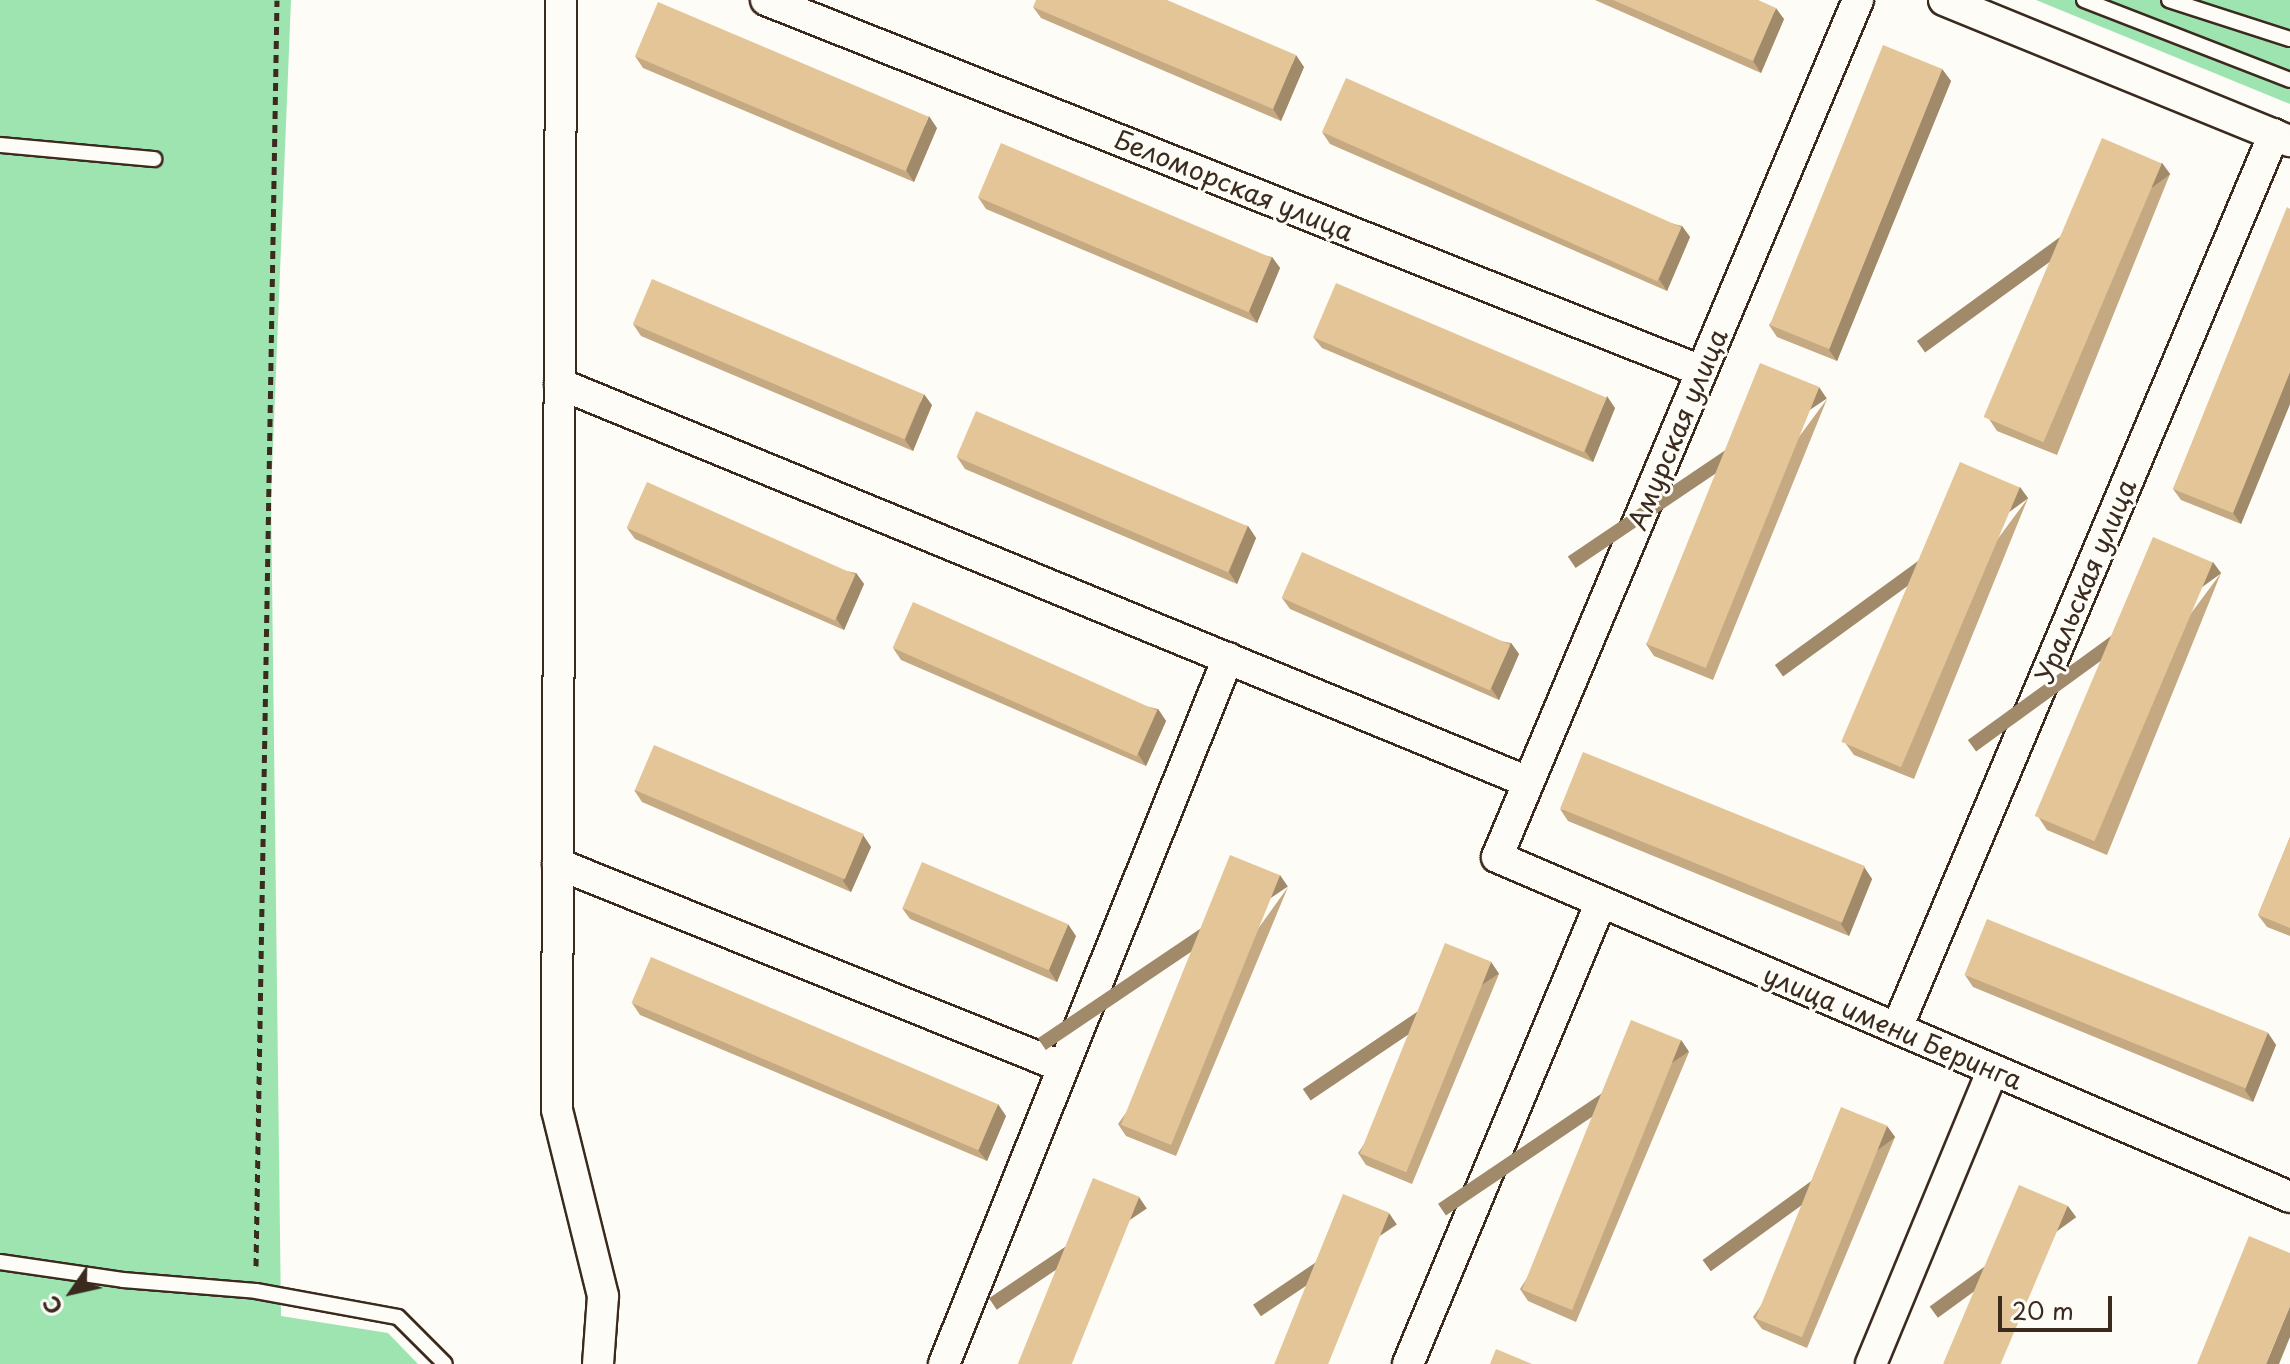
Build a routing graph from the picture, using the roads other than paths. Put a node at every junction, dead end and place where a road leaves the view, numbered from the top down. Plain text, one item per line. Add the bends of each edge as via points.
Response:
1 (561, 0) edge
2 (766, 0) edge
3 (1858, 0) edge
4 (1944, 0) edge
5 (2084, 0) edge
6 (2169, 0) edge
7 (2290, 39) edge
8 (2290, 80) edge
9 (2282, 137) edge
10 (0, 145) edge
11 (154, 159) dead end
12 (1701, 371) junction
13 (560, 384) junction
14 (1228, 658) junction
15 (1528, 782) junction
16 (1497, 857) joint
17 (558, 864) junction
18 (1601, 902) junction
19 (1897, 1028) junction
20 (1063, 1067) junction
21 (1993, 1070) junction
22 (2290, 1197) edge
23 (0, 1262) edge
24 (445, 1364) edge
25 (598, 1364) edge
26 (944, 1364) edge
27 (1408, 1364) edge
28 (1871, 1364) edge

1 - 13 street
2 - 12 street, Беломорская улица
3 - 12 street, Амурская улица
4 - 9 street
5 - 8 lane
6 - 7 lane
9 - 19 street, Уральская улица
10 - 11 lane
12 - 15 street, Амурская улица
13 - 14 street
13 - 17 street
14 - 15 street
14 - 20 street
15 - 16 street, Амурская улица
16 - 18 street, улица имени Беринга
17 - 20 street
17 - 25 street via 557,1110 603,1296
18 - 19 street, улица имени Беринга
18 - 27 street
19 - 21 street, улица имени Беринга
20 - 26 street
21 - 22 street, улица имени Беринга
21 - 28 street
23 - 24 lane via 123,1280 256,1291 398,1317

